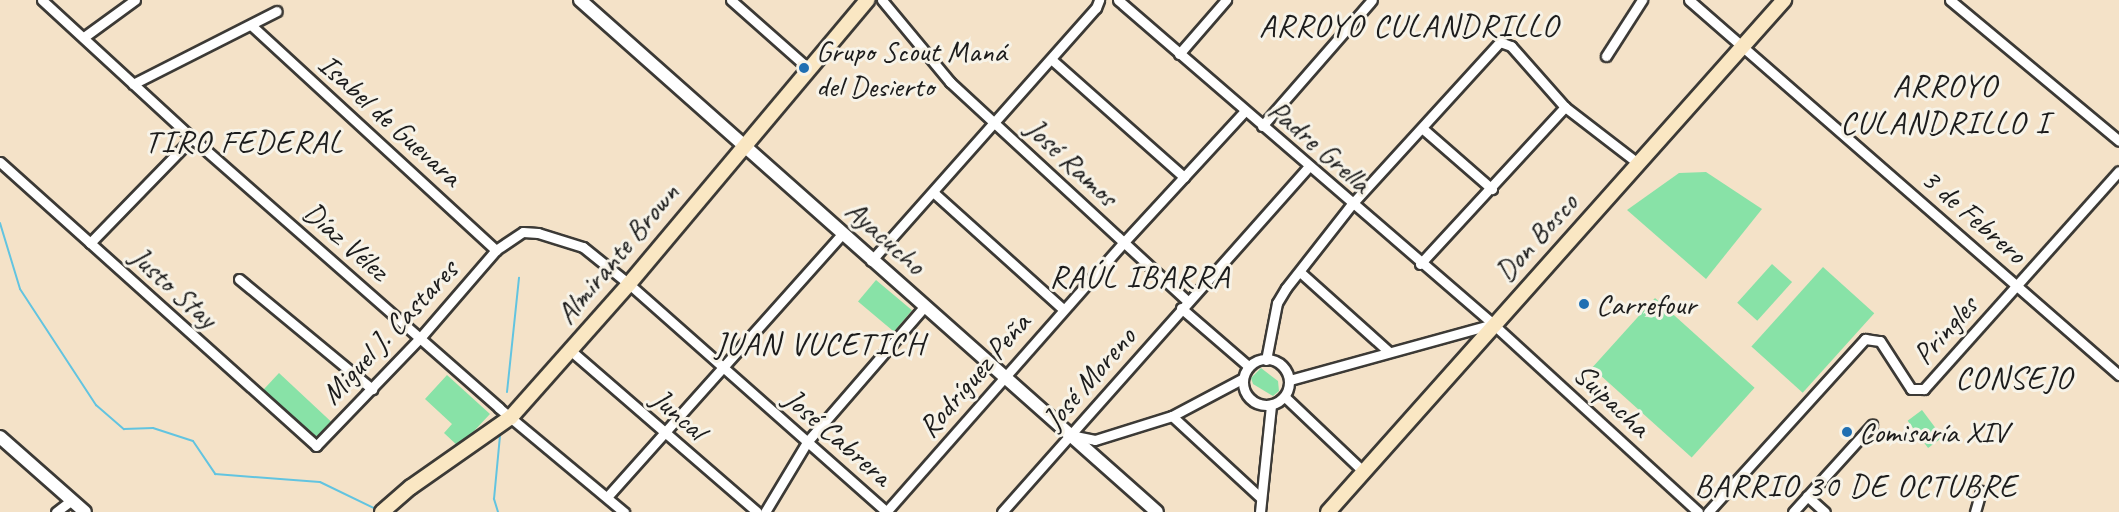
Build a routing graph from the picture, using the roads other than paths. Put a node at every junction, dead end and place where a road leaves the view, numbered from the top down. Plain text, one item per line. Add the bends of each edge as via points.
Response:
1 (42, 0) edge
2 (135, 0) edge
3 (580, 0) edge
4 (731, 0) edge
5 (882, 0) edge
6 (1099, 0) edge
7 (1118, 0) edge
8 (1226, 0) edge
9 (1372, 0) edge
10 (1642, 0) edge
11 (1689, 0) edge
12 (1784, 0) edge
13 (1950, 0) edge
14 (862, 1) edge
15 (277, 11) dead end
16 (251, 25) junction
17 (84, 37) junction
18 (1743, 46) junction
19 (1179, 54) junction
20 (1606, 56) dead end
21 (1051, 59) junction
22 (809, 69) junction
23 (133, 84) junction
24 (1565, 106) junction
25 (1245, 111) junction
26 (994, 123) junction
27 (1262, 126) junction
28 (1422, 128) junction
29 (192, 138) junction
30 (2119, 141) edge
31 (743, 144) junction
32 (0, 162) edge
33 (1639, 164) junction
34 (1308, 167) junction
35 (2119, 171) edge
36 (1184, 177) junction
37 (1492, 189) junction
38 (933, 192) junction
39 (1351, 205) junction
40 (843, 233) junction
41 (90, 243) junction
42 (1123, 243) junction
43 (496, 250) junction
44 (871, 261) junction
45 (1420, 264) junction
46 (1300, 272) junction
47 (239, 279) dead end
48 (629, 284) junction
49 (2017, 285) junction
50 (1184, 304) junction
51 (925, 306) junction
52 (1063, 309) junction
53 (1493, 324) junction
54 (420, 338) junction
55 (570, 350) junction
56 (1388, 351) junction
57 (1266, 360) junction
58 (1247, 365) junction
59 (723, 366) junction
60 (2117, 369) edge
61 (1004, 376) junction
62 (1242, 379) junction
63 (1290, 380) junction
64 (372, 389) junction
65 (1286, 398) junction
66 (1270, 405) junction
67 (1172, 416) junction
68 (512, 417) junction
69 (1872, 425) dead end
70 (663, 433) junction
71 (1072, 435) junction
72 (0, 437) edge
73 (807, 442) junction
74 (316, 446) joint
75 (1363, 471) junction
76 (1981, 492) dead end
77 (1807, 496) junction
78 (607, 497) junction
79 (1261, 498) junction
80 (72, 500) junction
81 (386, 508) edge
82 (1152, 510) edge
83 (56, 512) edge
84 (85, 512) edge
85 (624, 512) edge
86 (757, 512) edge
87 (765, 512) edge
88 (886, 512) edge
89 (1002, 512) edge
90 (1260, 512) edge
91 (1328, 512) edge
92 (1698, 512) edge
93 (1708, 512) edge
94 (1792, 512) edge
95 (1825, 512) edge
96 (1975, 512) edge

1 - 17 street, Díaz Vélez
2 - 17 street
3 - 31 street, Ayacucho
4 - 22 street
5 - 26 street, José Ramos via 951,82
6 - 21 street
7 - 19 street, Padre Grella
8 - 19 street
9 - 27 street
10 - 20 street
11 - 18 street, 3 de Febrero
12 - 18 main road, Don Bosco
13 - 30 street
14 - 22 main road, Almirante Brown
15 - 16 street
16 - 23 street
16 - 43 street, Isabel de Guevara
17 - 23 street, Díaz Vélez
18 - 33 main road, Don Bosco
18 - 49 street, 3 de Febrero
19 - 25 street, Padre Grella
21 - 26 street
21 - 36 street
22 - 31 main road, Almirante Brown
23 - 29 street, Díaz Vélez
24 - 28 street via 1511,46 1500,42
24 - 33 street
24 - 37 street
25 - 27 street, Padre Grella
25 - 36 street, Rodríguez Peña
26 - 38 street
26 - 42 street, José Ramos
27 - 34 street, Padre Grella
28 - 37 street
28 - 39 street
29 - 41 street
29 - 54 street, Díaz Vélez
31 - 40 street, Ayacucho
31 - 48 main road, Almirante Brown
32 - 41 street, Justo Stay
33 - 53 main road, Don Bosco
34 - 39 street, Padre Grella
34 - 50 street, José Moreno
35 - 49 street, Pringles
36 - 42 street, Rodríguez Peña
37 - 45 street
38 - 44 street
38 - 52 street
39 - 45 street, Padre Grella
39 - 46 street
40 - 44 street, Ayacucho
40 - 59 street
41 - 74 street, Justo Stay
42 - 50 street, José Ramos
42 - 52 street, Rodríguez Peña
43 - 48 street, José Cabrera via 523,232 538,233 583,248
43 - 54 street, Miguel J. Castares
44 - 51 street, Ayacucho
45 - 53 street, Padre Grella
46 - 56 street
46 - 57 street via 1277,303
47 - 64 street
48 - 55 main road, Almirante Brown
48 - 59 street, José Cabrera
49 - 60 street, 3 de Febrero
49 - 93 street, Pringles via 1919,392 1904,382 1880,341 1865,339
50 - 58 street, José Ramos
50 - 71 street, José Moreno
51 - 61 street, Ayacucho
51 - 73 street
52 - 61 street, Rodríguez Peña
53 - 56 street
53 - 75 main road, Don Bosco
53 - 92 street, Suipacha
54 - 64 street, Miguel J. Castares
54 - 68 street, Díaz Vélez
55 - 68 main road, Almirante Brown
55 - 70 street, Juncal
56 - 63 street
57 - 58 street
57 - 63 street via 1284,371
58 - 62 street
59 - 70 street
59 - 73 street, José Cabrera
61 - 71 street, Ayacucho
61 - 88 street, Rodríguez Peña
62 - 66 street via 1255,398
62 - 67 street
63 - 65 street
64 - 74 street, Miguel J. Castares
65 - 66 street
65 - 75 street
66 - 79 street
67 - 71 street via 1095,440
67 - 79 street
68 - 78 street, Díaz Vélez
68 - 81 main road, Almirante Brown
69 - 77 street
70 - 78 street
70 - 86 street, Juncal
71 - 82 street, Ayacucho
71 - 89 street, José Moreno
72 - 80 street
73 - 87 street
73 - 88 street, José Cabrera
75 - 91 main road, Don Bosco
76 - 96 street
77 - 94 street
77 - 95 street
78 - 85 street, Díaz Vélez
79 - 90 street
80 - 83 street
80 - 84 street

